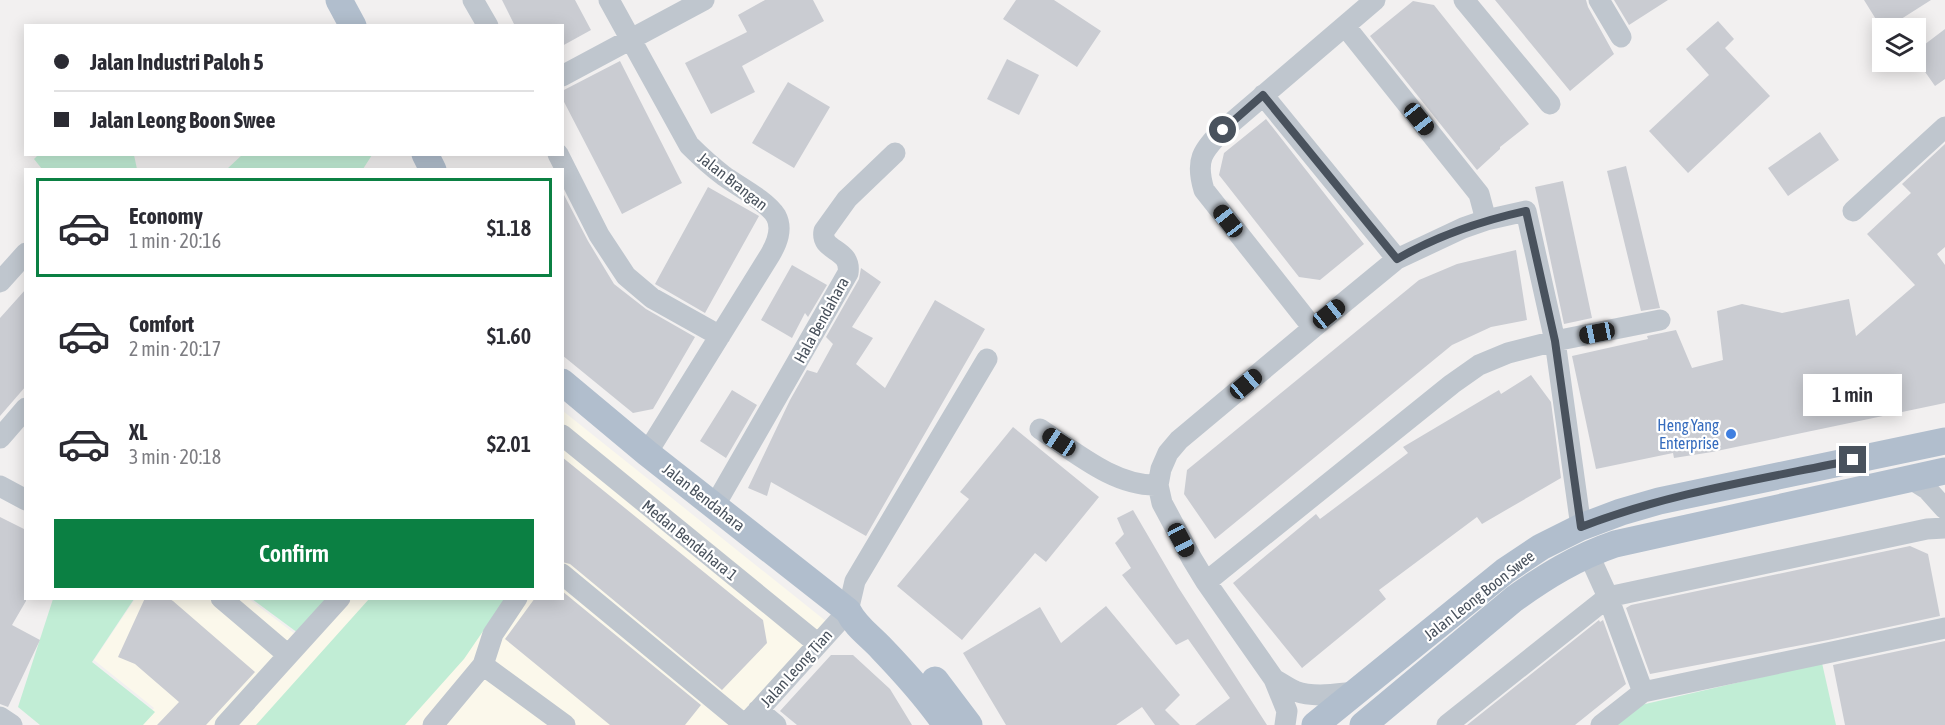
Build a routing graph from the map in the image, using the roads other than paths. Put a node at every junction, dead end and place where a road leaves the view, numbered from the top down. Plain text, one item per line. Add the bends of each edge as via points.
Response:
1 (339, 0) edge
2 (473, 0) edge
3 (609, 0) edge
4 (704, 0) edge
5 (1375, 0) edge
6 (1464, 0) edge
7 (1599, 0) edge
8 (352, 24) edge
9 (487, 24) edge
10 (1345, 26) junction
11 (1621, 37) dead end
12 (630, 40) junction
13 (564, 75) edge
14 (1263, 95) junction
15 (1550, 104) dead end
16 (1945, 127) edge
17 (895, 153) dead end
18 (559, 156) edge
19 (1853, 211) dead end
20 (1486, 220) junction
21 (24, 255) edge
22 (1397, 259) junction
23 (0, 282) edge
24 (1660, 320) dead end
25 (1313, 328) junction
26 (720, 336) junction
27 (1555, 341) junction
28 (987, 359) dead end
29 (564, 384) edge
30 (24, 410) edge
31 (1040, 429) dead end
32 (564, 437) edge
33 (0, 438) edge
34 (1945, 441) edge
35 (647, 453) junction
36 (1945, 471) edge
37 (1911, 479) junction
38 (1158, 485) junction
39 (0, 486) edge
40 (24, 499) edge
41 (715, 505) junction
42 (1945, 509) edge
43 (1581, 527) junction
44 (1945, 528) edge
45 (1588, 553) junction
46 (564, 576) edge
47 (1206, 582) junction
48 (1608, 597) junction
49 (223, 600) edge
50 (338, 600) edge
51 (516, 600) edge
52 (848, 611) junction
53 (1945, 628) edge
54 (818, 644) junction
55 (288, 655) junction
56 (483, 665) junction
57 (1274, 679) junction
58 (1355, 692) junction
59 (1643, 692) junction
60 (0, 717) edge
61 (749, 720) edge
62 (12, 725) edge
63 (225, 725) edge
64 (432, 725) edge
65 (565, 725) edge
66 (776, 725) edge
67 (946, 725) edge
68 (969, 725) edge
69 (1285, 725) edge
70 (1315, 725) edge
71 (1363, 725) edge
72 (1447, 725) edge
73 (1601, 725) edge

1 - 8 main road
2 - 9 street
3 - 12 street, Jalan Brangan
4 - 12 street
5 - 10 street
6 - 15 street
7 - 11 street
10 - 14 street
10 - 20 street via 1479,194
12 - 13 street
12 - 26 street, Jalan Brangan via 689,145 776,216 778,240
14 - 22 street
14 - 25 street via 1209,144 1199,173 1204,190
16 - 19 street
17 - 41 street, Hala Bendahara via 847,199 824,231 825,242 847,260 848,273
18 - 26 street via 599,235 626,276 652,298
20 - 22 street
20 - 27 street via 1526,211
21 - 23 street
22 - 25 street
24 - 27 street
25 - 38 street via 1179,440 1168,453
26 - 35 street, Jalan Brangan
27 - 43 street
27 - 47 street via 1479,365
28 - 52 street via 855,581
29 - 35 main road, Jalan Bendahara
30 - 33 street
31 - 38 street via 1119,477 1146,486
32 - 54 street, Medan Bendahara 1
34 - 43 main road, Jalan Leong Boon Swee via 1659,501
35 - 41 main road, Jalan Bendahara
36 - 37 main road, Jalan Leong Boon Swee
37 - 42 street via 1927,489
37 - 45 main road, Jalan Leong Boon Swee
38 - 47 street via 1162,502
39 - 40 street
41 - 52 main road, Jalan Bendahara
43 - 58 main road, Jalan Leong Boon Swee via 1505,571
44 - 48 street
45 - 48 street
45 - 71 main road, Jalan Leong Boon Swee via 1514,599
46 - 61 street
47 - 57 street
48 - 59 street
48 - 72 street
49 - 55 street
50 - 55 street
51 - 56 street via 493,634
52 - 54 street, Jalan Leong Tian
52 - 67 main road, Jalan Bendahara via 921,691
52 - 68 main road, Jalan Bendahara via 860,613 920,664
53 - 59 street
54 - 61 street, Jalan Leong Tian
55 - 63 street
56 - 64 street
56 - 65 street
57 - 58 street via 1311,695
57 - 69 street via 1287,711
58 - 70 main road, Jalan Leong Boon Swee
59 - 73 street
60 - 62 street
61 - 66 street

